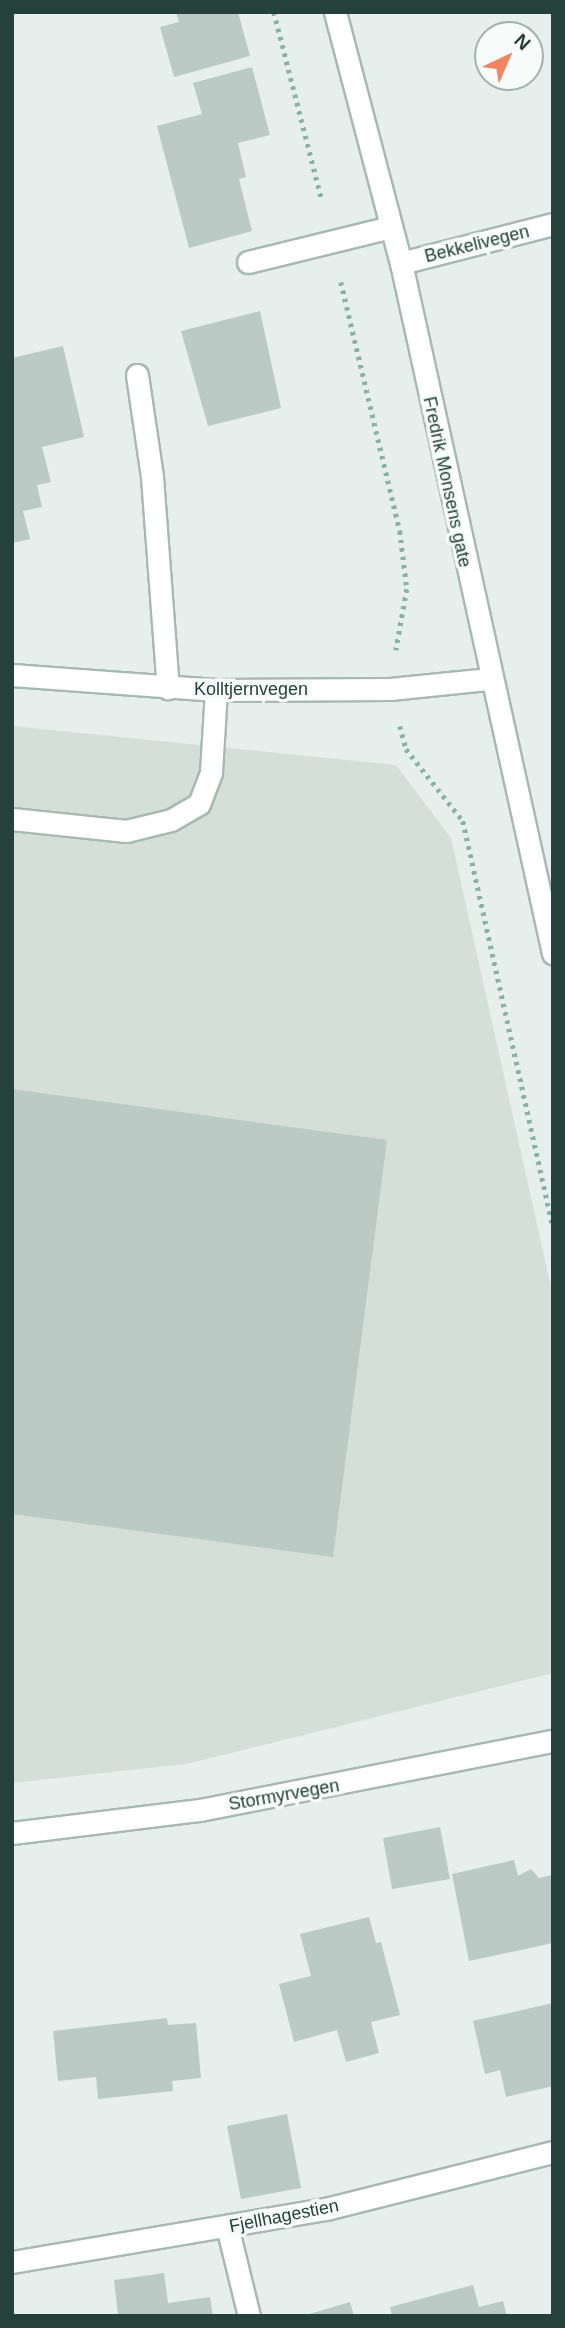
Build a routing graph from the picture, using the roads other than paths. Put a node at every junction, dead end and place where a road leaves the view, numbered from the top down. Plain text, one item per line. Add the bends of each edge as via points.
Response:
1 (335, 12) edge
2 (553, 224) edge
3 (391, 227) junction
4 (248, 262) dead end
5 (401, 263) junction
6 (137, 375) dead end
7 (12, 675) edge
8 (489, 679) junction
9 (168, 688) junction
10 (216, 690) junction
11 (12, 819) edge
12 (553, 953) edge
13 (553, 1741) edge
14 (12, 1833) edge
15 (553, 2152) edge
16 (227, 2226) junction
17 (12, 2262) edge
18 (249, 2316) edge

1 - 3 street, Fredrik Monsens gate
2 - 5 street, Bekkelivegen
3 - 4 street
3 - 5 street, Fredrik Monsens gate
5 - 8 street, Fredrik Monsens gate
6 - 9 street via 152,477
7 - 9 street, Kolltjernvegen
8 - 10 street, Kolltjernvegen via 390,689
8 - 12 street, Fredrik Monsens gate
9 - 10 street, Kolltjernvegen
10 - 11 street via 211,772 199,804 171,820 125,831
13 - 14 street, Stormyrvegen via 200,1810
15 - 16 street, Fjellhagestien via 326,2209
16 - 17 street, Fjellhagestien
16 - 18 street

